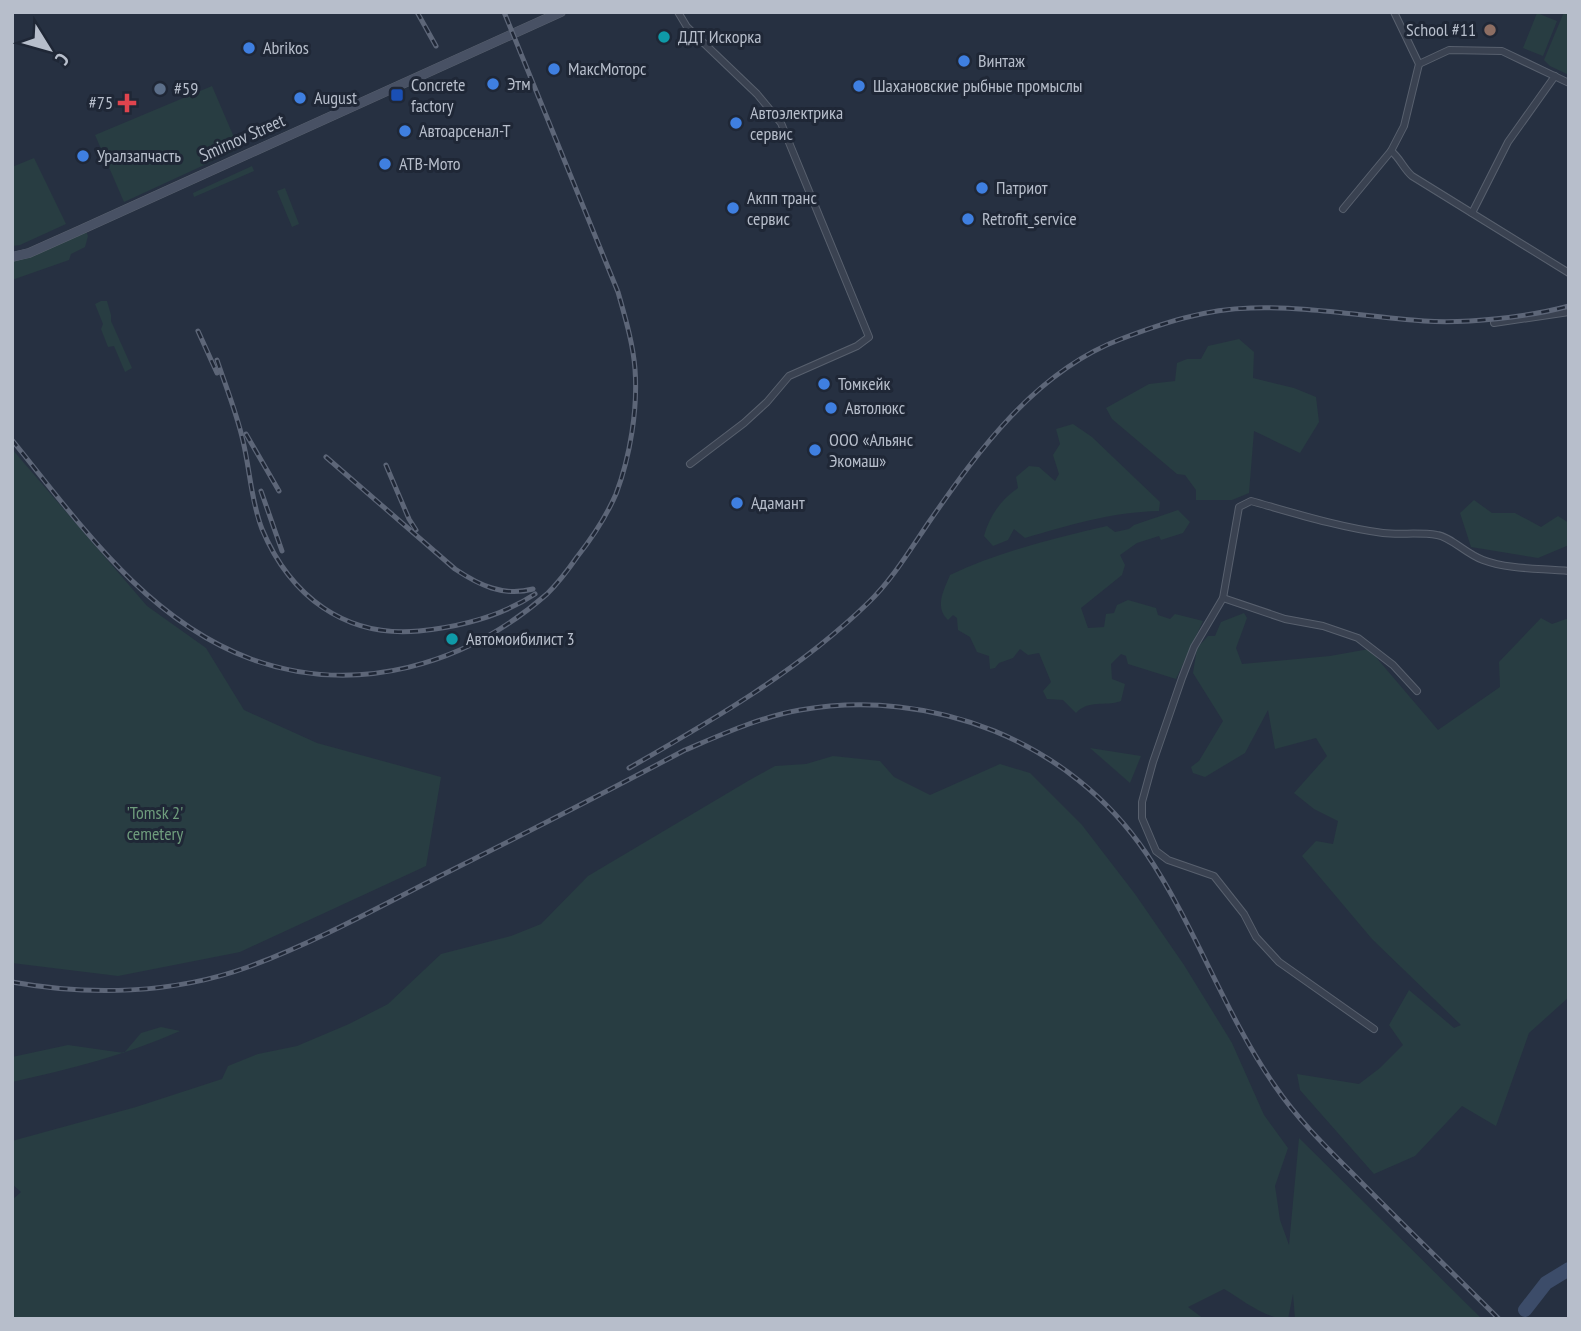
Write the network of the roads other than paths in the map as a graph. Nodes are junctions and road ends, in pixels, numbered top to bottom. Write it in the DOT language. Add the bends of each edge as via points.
graph roads {
  1 [pos="561,12"];
  2 [pos="678,12"];
  3 [pos="1394,12"];
  4 [pos="1419,64"];
  5 [pos="1555,76"];
  6 [pos="1569,83"];
  7 [pos="1391,151"];
  8 [pos="1343,209"];
  9 [pos="1472,213"];
  10 [pos="12,257"];
  11 [pos="1569,274"];
  12 [pos="1569,312"];
  13 [pos="1494,323"];
  14 [pos="690,464"];
  15 [pos="1569,571"];
  16 [pos="1223,598"];
  17 [pos="1417,691"];
  18 [pos="1374,1029"];
  1 -- 10 [label="main road, Smirnov Street"];
  2 -- 14 [label="street" via="687,27 781,123 869,337 789,376 744,423"];
  3 -- 4 [label="street"];
  4 -- 5 [label="street" via="1449,50 1502,51"];
  4 -- 7 [label="street" via="1405,126"];
  5 -- 6 [label="street"];
  5 -- 9 [label="street" via="1508,142"];
  7 -- 8 [label="street"];
  7 -- 9 [label="street" via="1412,176"];
  9 -- 11 [label="street"];
  12 -- 13 [label="street"];
  15 -- 16 [label="street" via="1486,562 1448,538 1382,533 1251,501 1239,507"];
  16 -- 17 [label="street" via="1358,638"];
  16 -- 18 [label="street" via="1194,647 1153,762 1142,802 1147,832 1156,850 1168,860 1214,876 1279,962"];
}
